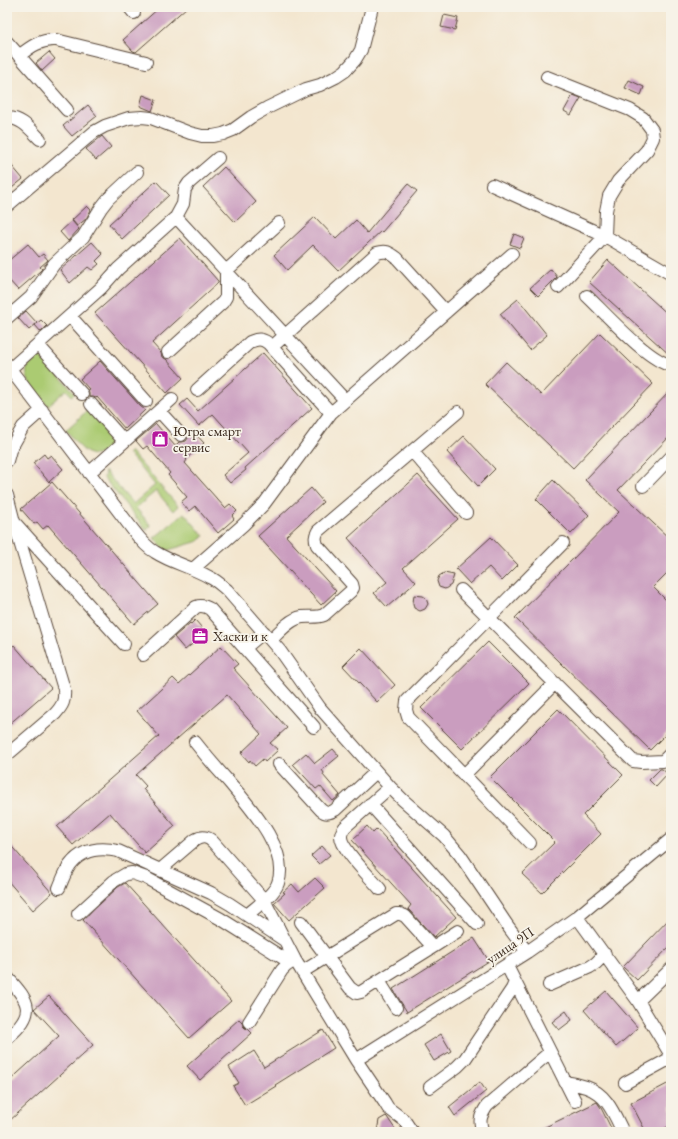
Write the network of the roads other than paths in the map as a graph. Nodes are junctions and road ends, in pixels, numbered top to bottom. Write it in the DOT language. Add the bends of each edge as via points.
graph roads {
  1 [pos="372,7"];
  2 [pos="7,42"];
  3 [pos="19,56"];
  4 [pos="146,62"];
  5 [pos="547,77"];
  6 [pos="67,110"];
  7 [pos="7,118"];
  8 [pos="40,140"];
  9 [pos="218,158"];
  10 [pos="137,172"];
  11 [pos="492,186"];
  12 [pos="7,206"];
  13 [pos="176,217"];
  14 [pos="279,223"];
  15 [pos="605,236"];
  16 [pos="512,254"];
  17 [pos="226,271"];
  18 [pos="671,274"];
  19 [pos="558,288"];
  20 [pos="588,296"];
  21 [pos="446,312"];
  22 [pos="70,316"];
  23 [pos="7,318"];
  24 [pos="285,335"];
  25 [pos="38,345"];
  26 [pos="272,347"];
  27 [pos="168,352"];
  28 [pos="671,365"];
  29 [pos="9,367"];
  30 [pos="197,390"];
  31 [pos="82,394"];
  32 [pos="172,399"];
  33 [pos="146,400"];
  34 [pos="345,400"];
  35 [pos="91,404"];
  36 [pos="42,410"];
  37 [pos="159,410"];
  38 [pos="458,412"];
  39 [pos="331,413"];
  40 [pos="23,427"];
  41 [pos="181,435"];
  42 [pos="7,437"];
  43 [pos="124,441"];
  44 [pos="412,451"];
  45 [pos="671,456"];
  46 [pos="7,461"];
  47 [pos="89,473"];
  48 [pos="643,486"];
  49 [pos="7,495"];
  50 [pos="466,513"];
  51 [pos="14,522"];
  52 [pos="563,543"];
  53 [pos="193,569"];
  54 [pos="462,590"];
  55 [pos="489,618"];
  56 [pos="267,636"];
  57 [pos="124,644"];
  58 [pos="245,648"];
  59 [pos="143,655"];
  60 [pos="555,684"];
  61 [pos="314,727"];
  62 [pos="195,742"];
  63 [pos="7,755"];
  64 [pos="668,761"];
  65 [pos="279,764"];
  66 [pos="376,772"];
  67 [pos="464,775"];
  68 [pos="390,787"];
  69 [pos="370,804"];
  70 [pos="671,839"];
  71 [pos="530,843"];
  72 [pos="160,870"];
  73 [pos="59,888"];
  74 [pos="380,889"];
  75 [pos="264,900"];
  76 [pos="78,914"];
  77 [pos="247,915"];
  78 [pos="577,916"];
  79 [pos="300,922"];
  80 [pos="477,924"];
  81 [pos="458,931"];
  82 [pos="285,941"];
  83 [pos="433,947"];
  84 [pos="527,952"];
  85 [pos="605,954"];
  86 [pos="326,957"];
  87 [pos="293,962"];
  88 [pos="507,966"];
  89 [pos="671,969"];
  90 [pos="302,972"];
  91 [pos="7,977"];
  92 [pos="380,981"];
  93 [pos="515,982"];
  94 [pos="549,985"];
  95 [pos="638,1001"];
  96 [pos="396,1008"];
  97 [pos="249,1022"];
  98 [pos="7,1038"];
  99 [pos="550,1052"];
  100 [pos="671,1057"];
  101 [pos="356,1060"];
  102 [pos="565,1082"];
  103 [pos="625,1084"];
  104 [pos="430,1087"];
  105 [pos="575,1101"];
  106 [pos="412,1132"];
  107 [pos="483,1132"];
  108 [pos="623,1132"];
  1 -- 12 [label="street" via="355,60 336,77 267,108 233,130 213,136 190,133 151,118 129,118 105,126 94,132"];
  2 -- 3 [label="street"];
  3 -- 4 [label="street" via="48,39"];
  3 -- 6 [label="street"];
  5 -- 15 [label="street" via="633,112 643,118 652,130 647,150 618,181 609,196"];
  7 -- 8 [label="street" via="17,119"];
  9 -- 13 [label="street" via="189,183"];
  10 -- 23 [label="street" via="108,199 83,237 54,264 31,297"];
  11 -- 15 [label="street"];
  13 -- 17 [label="street"];
  13 -- 22 [label="street"];
  14 -- 17 [label="street"];
  15 -- 18 [label="street"];
  15 -- 19 [label="street"];
  16 -- 21 [label="street"];
  17 -- 24 [label="street"];
  17 -- 27 [label="street" via="226,297 223,302"];
  20 -- 28 [label="street" via="648,354"];
  21 -- 24 [label="street" via="396,258 383,251 377,253"];
  21 -- 34 [label="street"];
  22 -- 25 [label="street"];
  22 -- 33 [label="street"];
  24 -- 26 [label="street"];
  24 -- 34 [label="street"];
  25 -- 29 [label="street"];
  25 -- 31 [label="street"];
  26 -- 30 [label="street" via="262,339 250,342"];
  26 -- 39 [label="street"];
  29 -- 36 [label="street"];
  32 -- 37 [label="street"];
  34 -- 39 [label="street"];
  35 -- 43 [label="street"];
  36 -- 40 [label="street"];
  36 -- 47 [label="street"];
  37 -- 41 [label="street"];
  37 -- 43 [label="street"];
  38 -- 44 [label="street"];
  39 -- 53 [label="street" via="264,504"];
  40 -- 42 [label="street"];
  40 -- 46 [label="street"];
  43 -- 47 [label="street"];
  44 -- 50 [label="street"];
  44 -- 56 [label="street" via="316,534 316,545 352,584 351,591 324,615 296,619"];
  45 -- 48 [label="street"];
  47 -- 53 [label="street" via="149,548 171,561"];
  49 -- 51 [label="street"];
  51 -- 57 [label="street"];
  51 -- 63 [label="street" via="65,698 55,714"];
  52 -- 55 [label="street"];
  53 -- 56 [label="street" via="210,577 227,590"];
  54 -- 55 [label="street"];
  55 -- 60 [label="street"];
  55 -- 67 [label="street" via="407,701 408,717"];
  56 -- 58 [label="street"];
  56 -- 66 [label="street" via="320,708"];
  58 -- 59 [label="street" via="210,609 200,606"];
  58 -- 61 [label="street"];
  60 -- 64 [label="street" via="633,761"];
  60 -- 67 [label="street"];
  62 -- 75 [label="street" via="254,812 278,855 278,883"];
  65 -- 66 [label="street" via="325,813 335,810"];
  66 -- 68 [label="street"];
  67 -- 71 [label="street"];
  68 -- 69 [label="street"];
  68 -- 84 [label="street" via="444,836 460,855"];
  69 -- 74 [label="street" via="345,828 340,837 345,849"];
  69 -- 80 [label="street"];
  70 -- 78 [label="street, улица 9П"];
  72 -- 73 [label="street" via="118,851 101,848 82,854 76,859 69,866"];
  72 -- 75 [label="street" via="194,840 204,836 213,842"];
  72 -- 77 [label="street" via="211,893"];
  75 -- 77 [label="street"];
  75 -- 82 [label="street"];
  76 -- 87 [label="street" via="119,877 138,874"];
  77 -- 82 [label="street"];
  78 -- 84 [label="street, улица 9П"];
  78 -- 85 [label="street"];
  79 -- 86 [label="street"];
  81 -- 83 [label="street"];
  82 -- 87 [label="street"];
  83 -- 86 [label="street" via="405,916 396,914"];
  83 -- 92 [label="street"];
  84 -- 88 [label="street, улица 9П"];
  85 -- 94 [label="street" via="596,963"];
  85 -- 95 [label="street"];
  86 -- 90 [label="street"];
  86 -- 92 [label="street" via="354,992 361,992"];
  87 -- 90 [label="street"];
  87 -- 97 [label="street" via="282,970"];
  88 -- 93 [label="street"];
  88 -- 101 [label="street, улица 9П"];
  89 -- 95 [label="street"];
  90 -- 101 [label="street"];
  91 -- 98 [label="street" via="26,1001 27,1011 24,1021"];
  92 -- 96 [label="street"];
  93 -- 99 [label="street"];
  93 -- 104 [label="street" via="465,1059"];
  95 -- 100 [label="street"];
  99 -- 102 [label="street"];
  99 -- 107 [label="street" via="487,1106 481,1114"];
  100 -- 103 [label="street"];
  101 -- 106 [label="street" via="388,1108 404,1120"];
  102 -- 105 [label="street"];
  102 -- 108 [label="street" via="587,1087 603,1097"];
}
